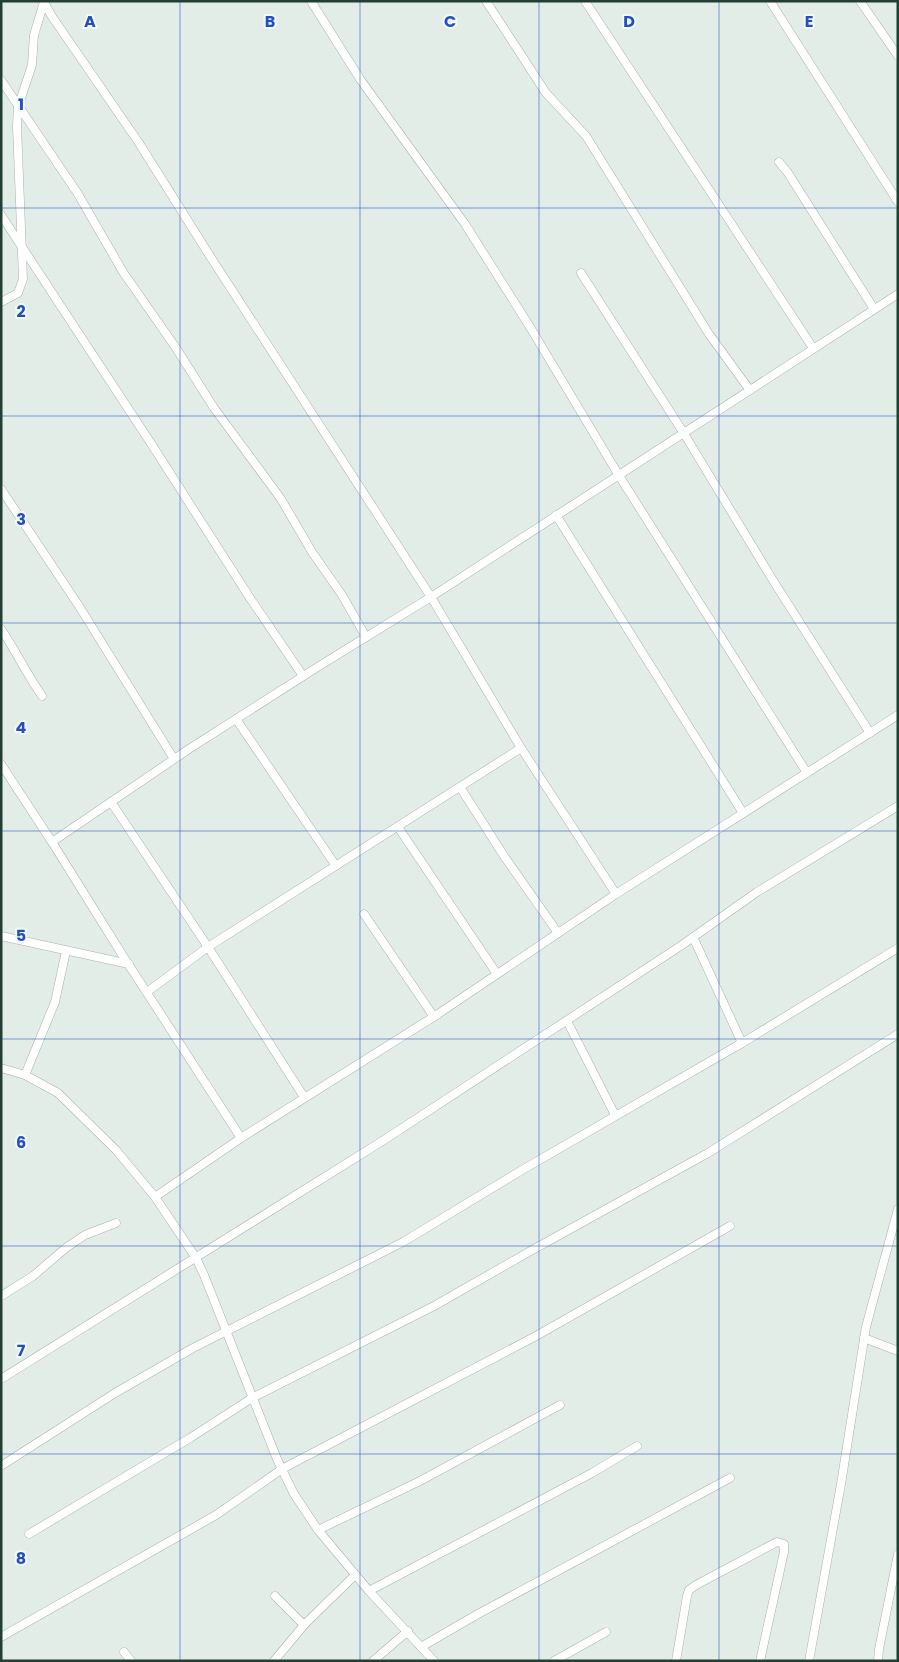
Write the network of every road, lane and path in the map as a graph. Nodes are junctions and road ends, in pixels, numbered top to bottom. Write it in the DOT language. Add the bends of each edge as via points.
graph roads {
  1 [pos="311,1"];
  2 [pos="486,1"];
  3 [pos="585,1"];
  4 [pos="770,1"];
  5 [pos="860,1"];
  6 [pos="44,2"];
  7 [pos="898,56"];
  8 [pos="1,80"];
  9 [pos="18,107"];
  10 [pos="779,162"];
  11 [pos="898,202"];
  12 [pos="1,215"];
  13 [pos="23,248"];
  14 [pos="581,273"];
  15 [pos="898,294"];
  16 [pos="1,302"];
  17 [pos="874,309"];
  18 [pos="813,348"];
  19 [pos="749,389"];
  20 [pos="683,432"];
  21 [pos="618,474"];
  22 [pos="1,490"];
  23 [pos="556,515"];
  24 [pos="431,596"];
  25 [pos="1,629"];
  26 [pos="366,637"];
  27 [pos="303,676"];
  28 [pos="42,696"];
  29 [pos="898,716"];
  30 [pos="236,719"];
  31 [pos="870,733"];
  32 [pos="521,748"];
  33 [pos="174,759"];
  34 [pos="1,764"];
  35 [pos="807,773"];
  36 [pos="460,787"];
  37 [pos="111,802"];
  38 [pos="898,806"];
  39 [pos="743,814"];
  40 [pos="398,827"];
  41 [pos="52,842"];
  42 [pos="336,866"];
  43 [pos="616,894"];
  44 [pos="364,914"];
  45 [pos="558,933"];
  46 [pos="1,936"];
  47 [pos="693,937"];
  48 [pos="208,947"];
  49 [pos="898,948"];
  50 [pos="66,950"];
  51 [pos="129,964"];
  52 [pos="497,974"];
  53 [pos="147,992"];
  54 [pos="434,1017"];
  55 [pos="568,1021"];
  56 [pos="898,1034"];
  57 [pos="742,1043"];
  58 [pos="1,1068"];
  59 [pos="25,1074"];
  60 [pos="304,1097"];
  61 [pos="615,1115"];
  62 [pos="241,1138"];
  63 [pos="496,1186"];
  64 [pos="154,1197"];
  65 [pos="898,1209"];
  66 [pos="116,1222"];
  67 [pos="730,1226"];
  68 [pos="196,1258"];
  69 [pos="1,1296"];
  70 [pos="227,1330"];
  71 [pos="864,1338"];
  72 [pos="898,1351"];
  73 [pos="1,1379"];
  74 [pos="252,1398"];
  75 [pos="560,1406"];
  76 [pos="637,1446"];
  77 [pos="1,1466"];
  78 [pos="282,1470"];
  79 [pos="730,1478"];
  80 [pos="318,1530"];
  81 [pos="29,1534"];
  82 [pos="898,1554"];
  83 [pos="355,1574"];
  84 [pos="368,1591"];
  85 [pos="275,1596"];
  86 [pos="304,1625"];
  87 [pos="408,1631"];
  88 [pos="606,1632"];
  89 [pos="1,1637"];
  90 [pos="420,1647"];
  91 [pos="124,1652"];
  92 [pos="131,1661"];
  93 [pos="274,1661"];
  94 [pos="373,1661"];
  95 [pos="434,1661"];
  96 [pos="554,1661"];
  97 [pos="676,1661"];
  98 [pos="760,1661"];
  99 [pos="809,1661"];
  100 [pos="878,1661"];
  1 -- 21 [label="street" via="360,79 465,224"];
  2 -- 19 [label="street" via="546,93 586,136 709,334"];
  3 -- 18 [label="street"];
  4 -- 11 [label="street"];
  5 -- 7 [label="street"];
  6 -- 9 [label="street" via="34,35 32,65"];
  6 -- 24 [label="street"];
  8 -- 9 [label="street"];
  9 -- 13 [label="street"];
  9 -- 26 [label="street" via="78,194 124,272 214,408 281,499"];
  10 -- 17 [label="street"];
  12 -- 13 [label="street"];
  13 -- 16 [label="street" via="21,288 13,297"];
  13 -- 27 [label="street"];
  14 -- 20 [label="street"];
  15 -- 17 [label="street"];
  17 -- 18 [label="street"];
  18 -- 19 [label="street"];
  19 -- 20 [label="street"];
  20 -- 21 [label="street"];
  20 -- 31 [label="street"];
  21 -- 23 [label="street"];
  21 -- 35 [label="street"];
  22 -- 33 [label="street" via="79,606"];
  23 -- 24 [label="street"];
  23 -- 39 [label="street"];
  24 -- 26 [label="street"];
  24 -- 32 [label="street"];
  25 -- 28 [label="street"];
  26 -- 27 [label="street"];
  27 -- 30 [label="street"];
  29 -- 31 [label="street"];
  30 -- 33 [label="street"];
  30 -- 42 [label="street"];
  31 -- 35 [label="street"];
  32 -- 36 [label="street"];
  32 -- 43 [label="street"];
  33 -- 37 [label="street"];
  34 -- 41 [label="street"];
  35 -- 39 [label="street"];
  36 -- 40 [label="street"];
  36 -- 45 [label="street"];
  37 -- 41 [label="street"];
  37 -- 48 [label="street"];
  38 -- 47 [label="street" via="757,892"];
  39 -- 43 [label="street"];
  40 -- 42 [label="street"];
  40 -- 52 [label="street"];
  41 -- 51 [label="street"];
  42 -- 48 [label="street"];
  43 -- 45 [label="street"];
  44 -- 54 [label="street"];
  45 -- 52 [label="street"];
  46 -- 50 [label="street"];
  47 -- 55 [label="street"];
  47 -- 57 [label="street"];
  48 -- 53 [label="street"];
  48 -- 60 [label="street"];
  49 -- 57 [label="street"];
  50 -- 51 [label="street"];
  50 -- 59 [label="street" via="54,1002"];
  51 -- 53 [label="street"];
  52 -- 54 [label="street"];
  53 -- 62 [label="street"];
  54 -- 60 [label="street"];
  55 -- 61 [label="street"];
  55 -- 68 [label="street"];
  56 -- 74 [label="street" via="708,1153 434,1306"];
  57 -- 61 [label="street"];
  57 -- 70 [label="street" via="403,1242"];
  58 -- 59 [label="street"];
  59 -- 64 [label="street" via="58,1093 116,1150"];
  60 -- 62 [label="street"];
  61 -- 63 [label="street"];
  62 -- 64 [label="street"];
  64 -- 68 [label="street"];
  65 -- 71 [label="street"];
  66 -- 69 [label="street" via="85,1235 33,1276"];
  67 -- 78 [label="street" via="536,1336"];
  68 -- 70 [label="street"];
  68 -- 73 [label="street"];
  70 -- 74 [label="street"];
  70 -- 77 [label="street" via="115,1393"];
  71 -- 72 [label="street"];
  71 -- 99 [label="street"];
  74 -- 78 [label="street"];
  74 -- 81 [label="street"];
  75 -- 80 [label="street" via="420,1481"];
  76 -- 84 [label="street"];
  78 -- 80 [label="street"];
  78 -- 89 [label="street" via="216,1515"];
  79 -- 90 [label="street"];
  80 -- 83 [label="street"];
  82 -- 100 [label="street"];
  83 -- 84 [label="street"];
  83 -- 86 [label="street"];
  84 -- 87 [label="street"];
  85 -- 86 [label="street"];
  86 -- 93 [label="street"];
  87 -- 90 [label="street"];
  87 -- 94 [label="street"];
  88 -- 96 [label="street"];
  90 -- 95 [label="street"];
  91 -- 92 [label="street"];
  97 -- 98 [label="street" via="690,1590 696,1584 781,1542 784,1552"];
}
